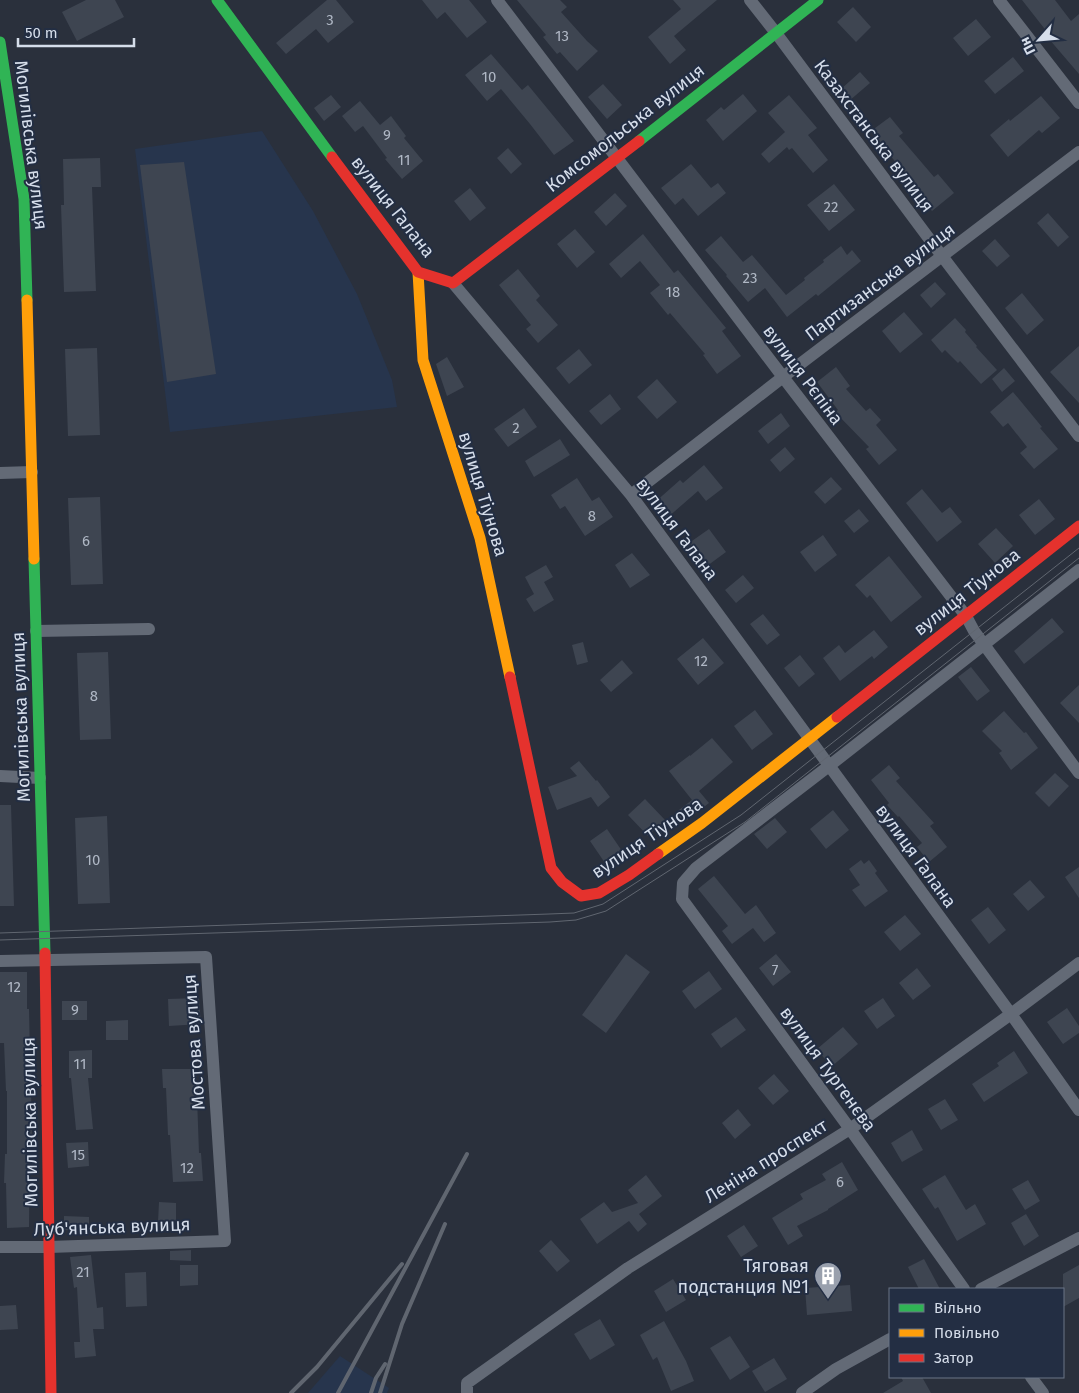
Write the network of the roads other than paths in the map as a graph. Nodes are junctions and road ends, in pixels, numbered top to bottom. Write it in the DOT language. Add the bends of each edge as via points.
graph roads {
  1 [pos="217,0"];
  2 [pos="497,0"];
  3 [pos="750,0"];
  4 [pos="818,0"];
  5 [pos="999,0"];
  6 [pos="776,33"];
  7 [pos="0,42"];
  8 [pos="1079,103"];
  9 [pos="1079,152"];
  10 [pos="617,158"];
  11 [pos="942,256"];
  12 [pos="418,272"];
  13 [pos="453,283"];
  14 [pos="783,377"];
  15 [pos="1079,436"];
  16 [pos="32,472"];
  17 [pos="0,473"];
  18 [pos="631,495"];
  19 [pos="1079,526"];
  20 [pos="1079,570"];
  21 [pos="966,616"];
  22 [pos="148,629"];
  23 [pos="36,631"];
  24 [pos="984,644"];
  25 [pos="810,738"];
  26 [pos="829,766"];
  27 [pos="1079,772"];
  28 [pos="0,776"];
  29 [pos="40,778"];
  30 [pos="45,959"];
  31 [pos="0,961"];
  32 [pos="1079,963"];
  33 [pos="1011,1014"];
  34 [pos="1079,1110"];
  35 [pos="850,1129"];
  36 [pos="1079,1238"];
  37 [pos="225,1242"];
  38 [pos="0,1247"];
  39 [pos="49,1247"];
  40 [pos="963,1288"];
  41 [pos="983,1288"];
  42 [pos="889,1340"];
  43 [pos="1032,1378"];
  44 [pos="467,1388"];
  45 [pos="51,1393"];
  46 [pos="802,1393"];
  47 [pos="1044,1393"];
  1 -- 12 [label="street, вулиця Галана"];
  2 -- 10 [label="street, вулиця Рєпіна"];
  3 -- 6 [label="street, Казахстанська вулиця"];
  4 -- 6 [label="street, Комсомольська вулиця"];
  5 -- 8 [label="street"];
  6 -- 10 [label="street, Комсомольська вулиця"];
  6 -- 11 [label="street, Казахстанська вулиця"];
  7 -- 16 [label="street, Могилівська вулиця" via="24,199"];
  9 -- 11 [label="street, Партизанська вулиця"];
  10 -- 13 [label="street, Комсомольська вулиця"];
  10 -- 14 [label="street, вулиця Рєпіна"];
  11 -- 14 [label="street, Партизанська вулиця"];
  11 -- 15 [label="street, Казахстанська вулиця"];
  12 -- 13 [label="street, вулиця Галана"];
  12 -- 25 [label="street, вулиця Тіунова" via="423,360 480,538 551,868 562,882 582,896 599,893 702,823"];
  13 -- 18 [label="street, вулиця Галана"];
  14 -- 18 [label="street, Партизанська вулиця"];
  14 -- 21 [label="street, вулиця Рєпіна"];
  16 -- 17 [label="street"];
  16 -- 23 [label="street, Могилівська вулиця"];
  18 -- 25 [label="street, вулиця Галана"];
  19 -- 21 [label="street, вулиця Тіунова"];
  20 -- 24 [label="street"];
  21 -- 24 [label="street, вулиця Рєпіна"];
  21 -- 25 [label="street, вулиця Тіунова"];
  22 -- 23 [label="street"];
  23 -- 29 [label="street, Могилівська вулиця"];
  24 -- 26 [label="street"];
  24 -- 27 [label="street, вулиця Рєпіна"];
  25 -- 26 [label="street, вулиця Галана"];
  26 -- 33 [label="street, вулиця Галана"];
  26 -- 35 [label="street, вулиця Тургенєва" via="696,868 683,883 682,899"];
  28 -- 29 [label="street"];
  29 -- 30 [label="street, Могилівська вулиця"];
  30 -- 31 [label="street, Мостова вулиця"];
  30 -- 37 [label="street, Мостова вулиця" via="206,957"];
  30 -- 39 [label="street, Могилівська вулиця"];
  32 -- 33 [label="street, Леніна проспект"];
  33 -- 34 [label="street, вулиця Галана"];
  33 -- 35 [label="street, Леніна проспект"];
  35 -- 40 [label="street, вулиця Тургенєва"];
  35 -- 44 [label="street, Леніна проспект" via="628,1268"];
  36 -- 41 [label="street"];
  37 -- 39 [label="street, Луб'янська вулиця"];
  38 -- 39 [label="street, Луб'янська вулиця"];
  39 -- 45 [label="street, Могилівська вулиця"];
  42 -- 46 [label="street" via="836,1369"];
  43 -- 47 [label="street"];
}
